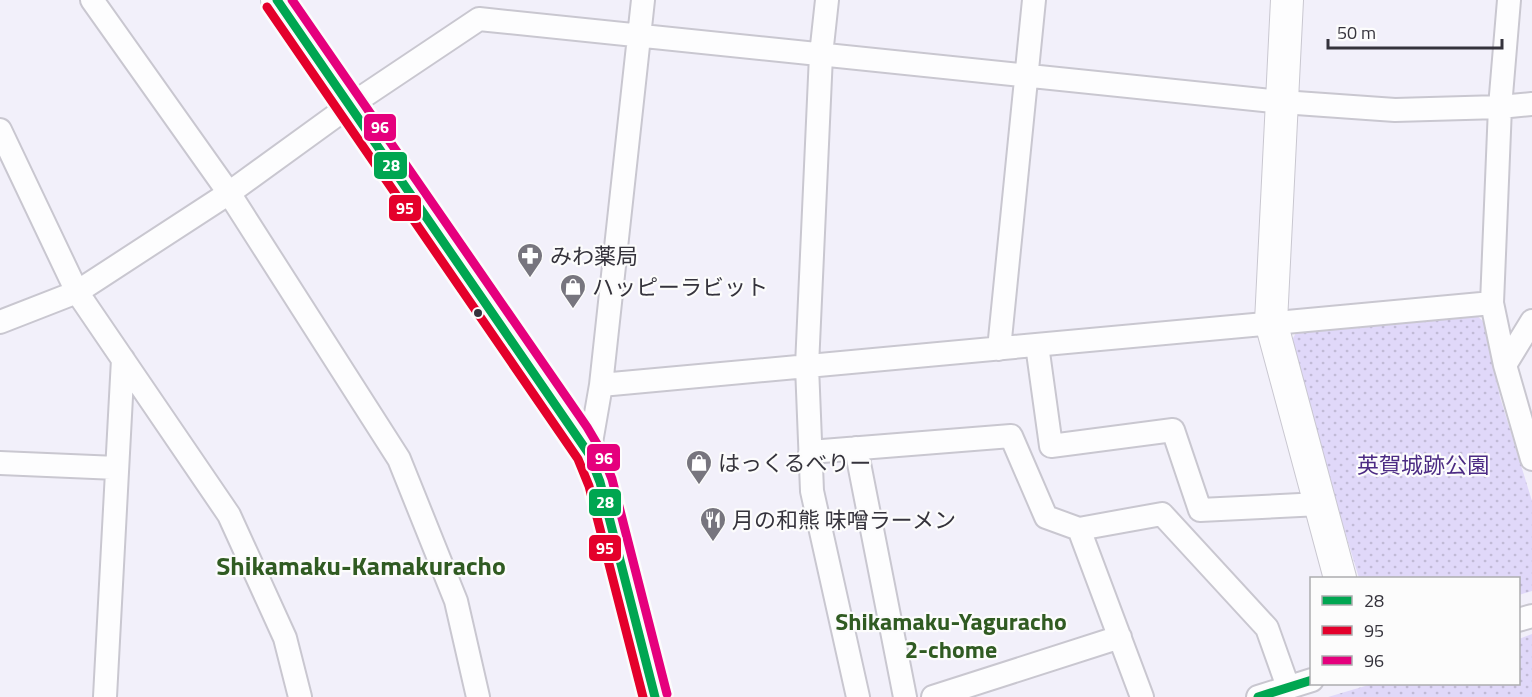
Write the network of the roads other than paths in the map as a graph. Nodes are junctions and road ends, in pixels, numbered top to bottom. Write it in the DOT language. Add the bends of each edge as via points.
graph roads {
  1 [pos="92,0"];
  2 [pos="277,0"];
  3 [pos="642,0"];
  4 [pos="827,0"];
  5 [pos="1034,0"];
  6 [pos="1287,0"];
  7 [pos="1509,0"];
  8 [pos="477,10"];
  9 [pos="639,35"];
  10 [pos="821,55"];
  11 [pos="1026,77"];
  12 [pos="1282,102"];
  13 [pos="1532,104"];
  14 [pos="349,106"];
  15 [pos="1500,107"];
  16 [pos="0,130"];
  17 [pos="229,193"];
  18 [pos="77,292"];
  19 [pos="1492,303"];
  20 [pos="1532,321"];
  21 [pos="0,322"];
  22 [pos="1271,322"];
  23 [pos="1037,345"];
  24 [pos="999,349"];
  25 [pos="123,359"];
  26 [pos="1506,365"];
  27 [pos="807,366"];
  28 [pos="601,385"];
  29 [pos="856,448"];
  30 [pos="810,452"];
  31 [pos="589,454"];
  32 [pos="1532,459"];
  33 [pos="0,463"];
  34 [pos="117,468"];
  35 [pos="1320,504"];
  36 [pos="1079,529"];
  37 [pos="1340,577"];
  38 [pos="1120,637"];
  39 [pos="1310,680"];
  40 [pos="1288,687"];
  41 [pos="105,697"];
  42 [pos="300,697"];
  43 [pos="478,697"];
  44 [pos="655,697"];
  45 [pos="858,697"];
  46 [pos="905,697"];
  47 [pos="933,697"];
  48 [pos="1142,697"];
  49 [pos="1258,697"];
  1 -- 17 [label="street"];
  2 -- 14 [label="main road"];
  3 -- 9 [label="street"];
  4 -- 10 [label="street"];
  5 -- 11 [label="street"];
  6 -- 12 [label="main road"];
  7 -- 15 [label="street"];
  8 -- 9 [label="street"];
  8 -- 14 [label="street"];
  9 -- 10 [label="street"];
  9 -- 28 [label="street"];
  10 -- 11 [label="street"];
  10 -- 27 [label="street"];
  11 -- 12 [label="street"];
  11 -- 24 [label="street"];
  12 -- 15 [label="street" via="1395,110"];
  12 -- 22 [label="main road"];
  13 -- 15 [label="street"];
  14 -- 17 [label="street"];
  14 -- 31 [label="main road"];
  15 -- 19 [label="street"];
  16 -- 18 [label="street"];
  17 -- 18 [label="street"];
  17 -- 43 [label="street" via="399,459 456,602"];
  18 -- 21 [label="street"];
  18 -- 25 [label="street"];
  19 -- 22 [label="street"];
  19 -- 26 [label="street"];
  20 -- 26 [label="street"];
  22 -- 23 [label="street"];
  22 -- 35 [label="main road"];
  23 -- 24 [label="street"];
  23 -- 35 [label="street" via="1051,446 1173,430 1200,510"];
  24 -- 27 [label="street"];
  25 -- 34 [label="street"];
  25 -- 42 [label="street" via="229,515 285,638"];
  26 -- 32 [label="street"];
  27 -- 28 [label="street"];
  27 -- 30 [label="street"];
  28 -- 31 [label="street"];
  29 -- 30 [label="street"];
  29 -- 36 [label="street" via="1011,436 1046,517"];
  29 -- 46 [label="street"];
  30 -- 45 [label="street" via="812,491"];
  31 -- 44 [label="main road" via="600,482"];
  33 -- 34 [label="street"];
  34 -- 41 [label="street"];
  35 -- 37 [label="main road"];
  36 -- 38 [label="street"];
  36 -- 40 [label="street" via="1162,514 1267,628"];
  38 -- 47 [label="street"];
  38 -- 48 [label="street"];
  39 -- 40 [label="street"];
  40 -- 49 [label="street"];
}
